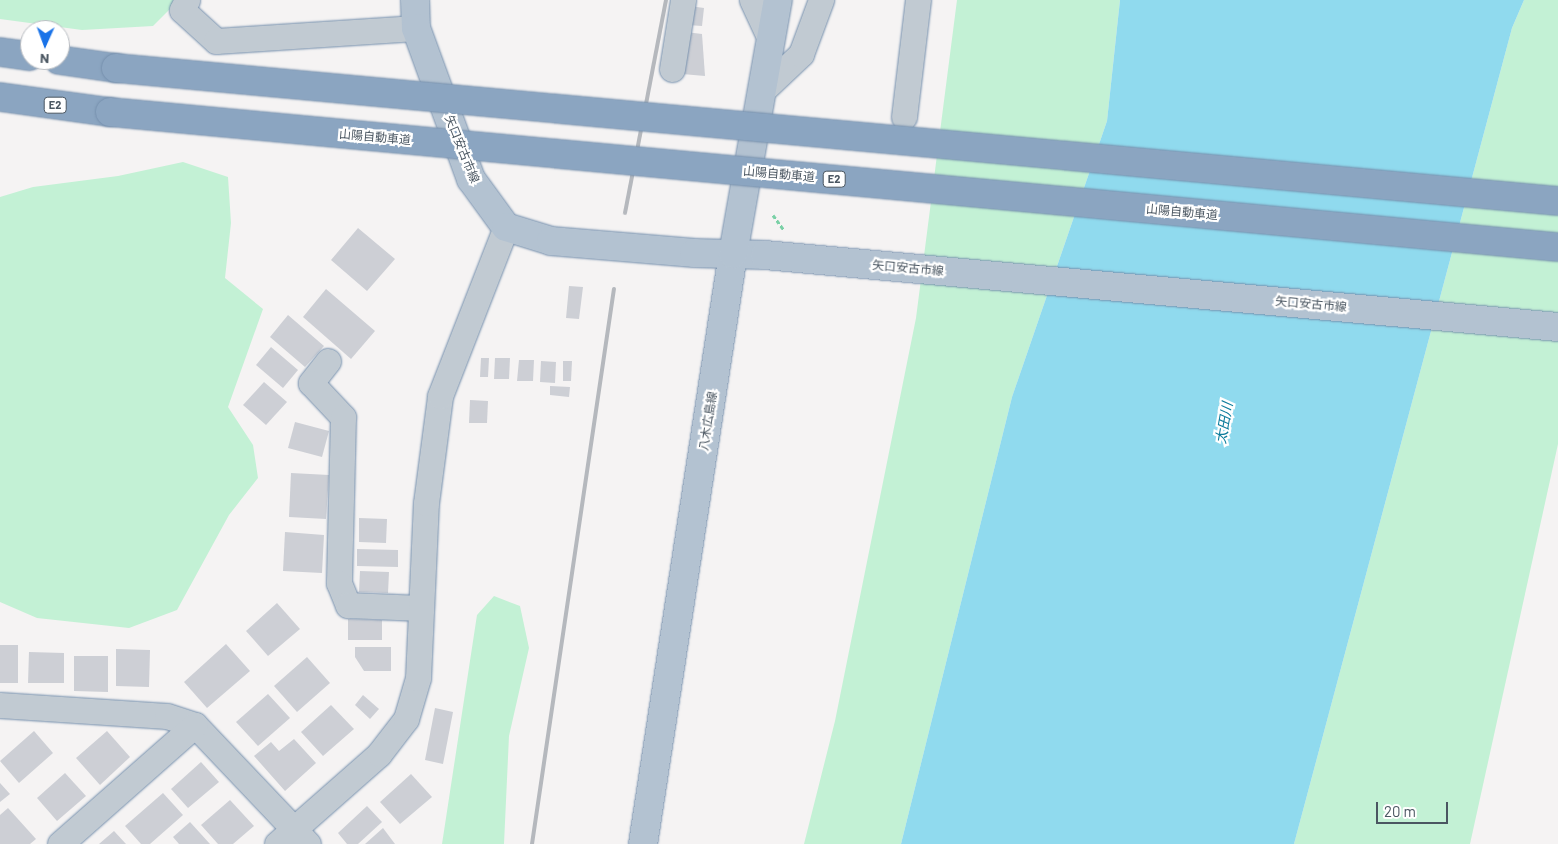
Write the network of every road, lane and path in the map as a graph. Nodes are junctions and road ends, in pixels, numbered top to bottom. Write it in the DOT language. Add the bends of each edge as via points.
graph roads {
  1 [pos="187,0"];
  2 [pos="415,0"];
  3 [pos="683,0"];
  4 [pos="752,0"];
  5 [pos="778,0"];
  6 [pos="821,0"];
  7 [pos="918,0"];
  8 [pos="416,28"];
  9 [pos="771,40"];
  10 [pos="0,52"];
  11 [pos="20,55"];
  12 [pos="70,61"];
  13 [pos="672,69"];
  14 [pos="762,91"];
  15 [pos="0,97"];
  16 [pos="904,117"];
  17 [pos="1558,201"];
  18 [pos="506,227"];
  19 [pos="1558,247"];
  20 [pos="733,254"];
  21 [pos="1558,327"];
  22 [pos="328,361"];
  23 [pos="422,608"];
  24 [pos="0,705"];
  25 [pos="195,725"];
  26 [pos="293,839"];
  27 [pos="60,844"];
  28 [pos="643,844"];
  1 -- 8 [label="street" via="182,10 216,41"];
  2 -- 8 [label="main road, 矢口安古市線"];
  3 -- 13 [label="street"];
  4 -- 9 [label="street"];
  5 -- 9 [label="main road, 八木広島線"];
  6 -- 14 [label="street" via="801,54"];
  7 -- 16 [label="street"];
  8 -- 18 [label="main road, 矢口安古市線" via="471,179"];
  9 -- 14 [label="main road, 八木広島線"];
  10 -- 11 [label="highway"];
  12 -- 17 [label="highway, bridge"];
  14 -- 20 [label="main road, 八木広島線"];
  15 -- 19 [label="highway, 山陽自動車道 / E2, bridge" via="110,112"];
  18 -- 20 [label="main road, 矢口安古市線" via="551,241"];
  18 -- 23 [label="street" via="440,396 426,504"];
  20 -- 21 [label="main road, 矢口安古市線"];
  20 -- 28 [label="main road, 八木広島線"];
  22 -- 23 [label="street" via="311,383 343,417 339,583 348,605"];
  23 -- 26 [label="street" via="418,678 406,719 379,754"];
  24 -- 25 [label="street" via="168,716"];
  25 -- 26 [label="street"];
  25 -- 27 [label="street"];
}
